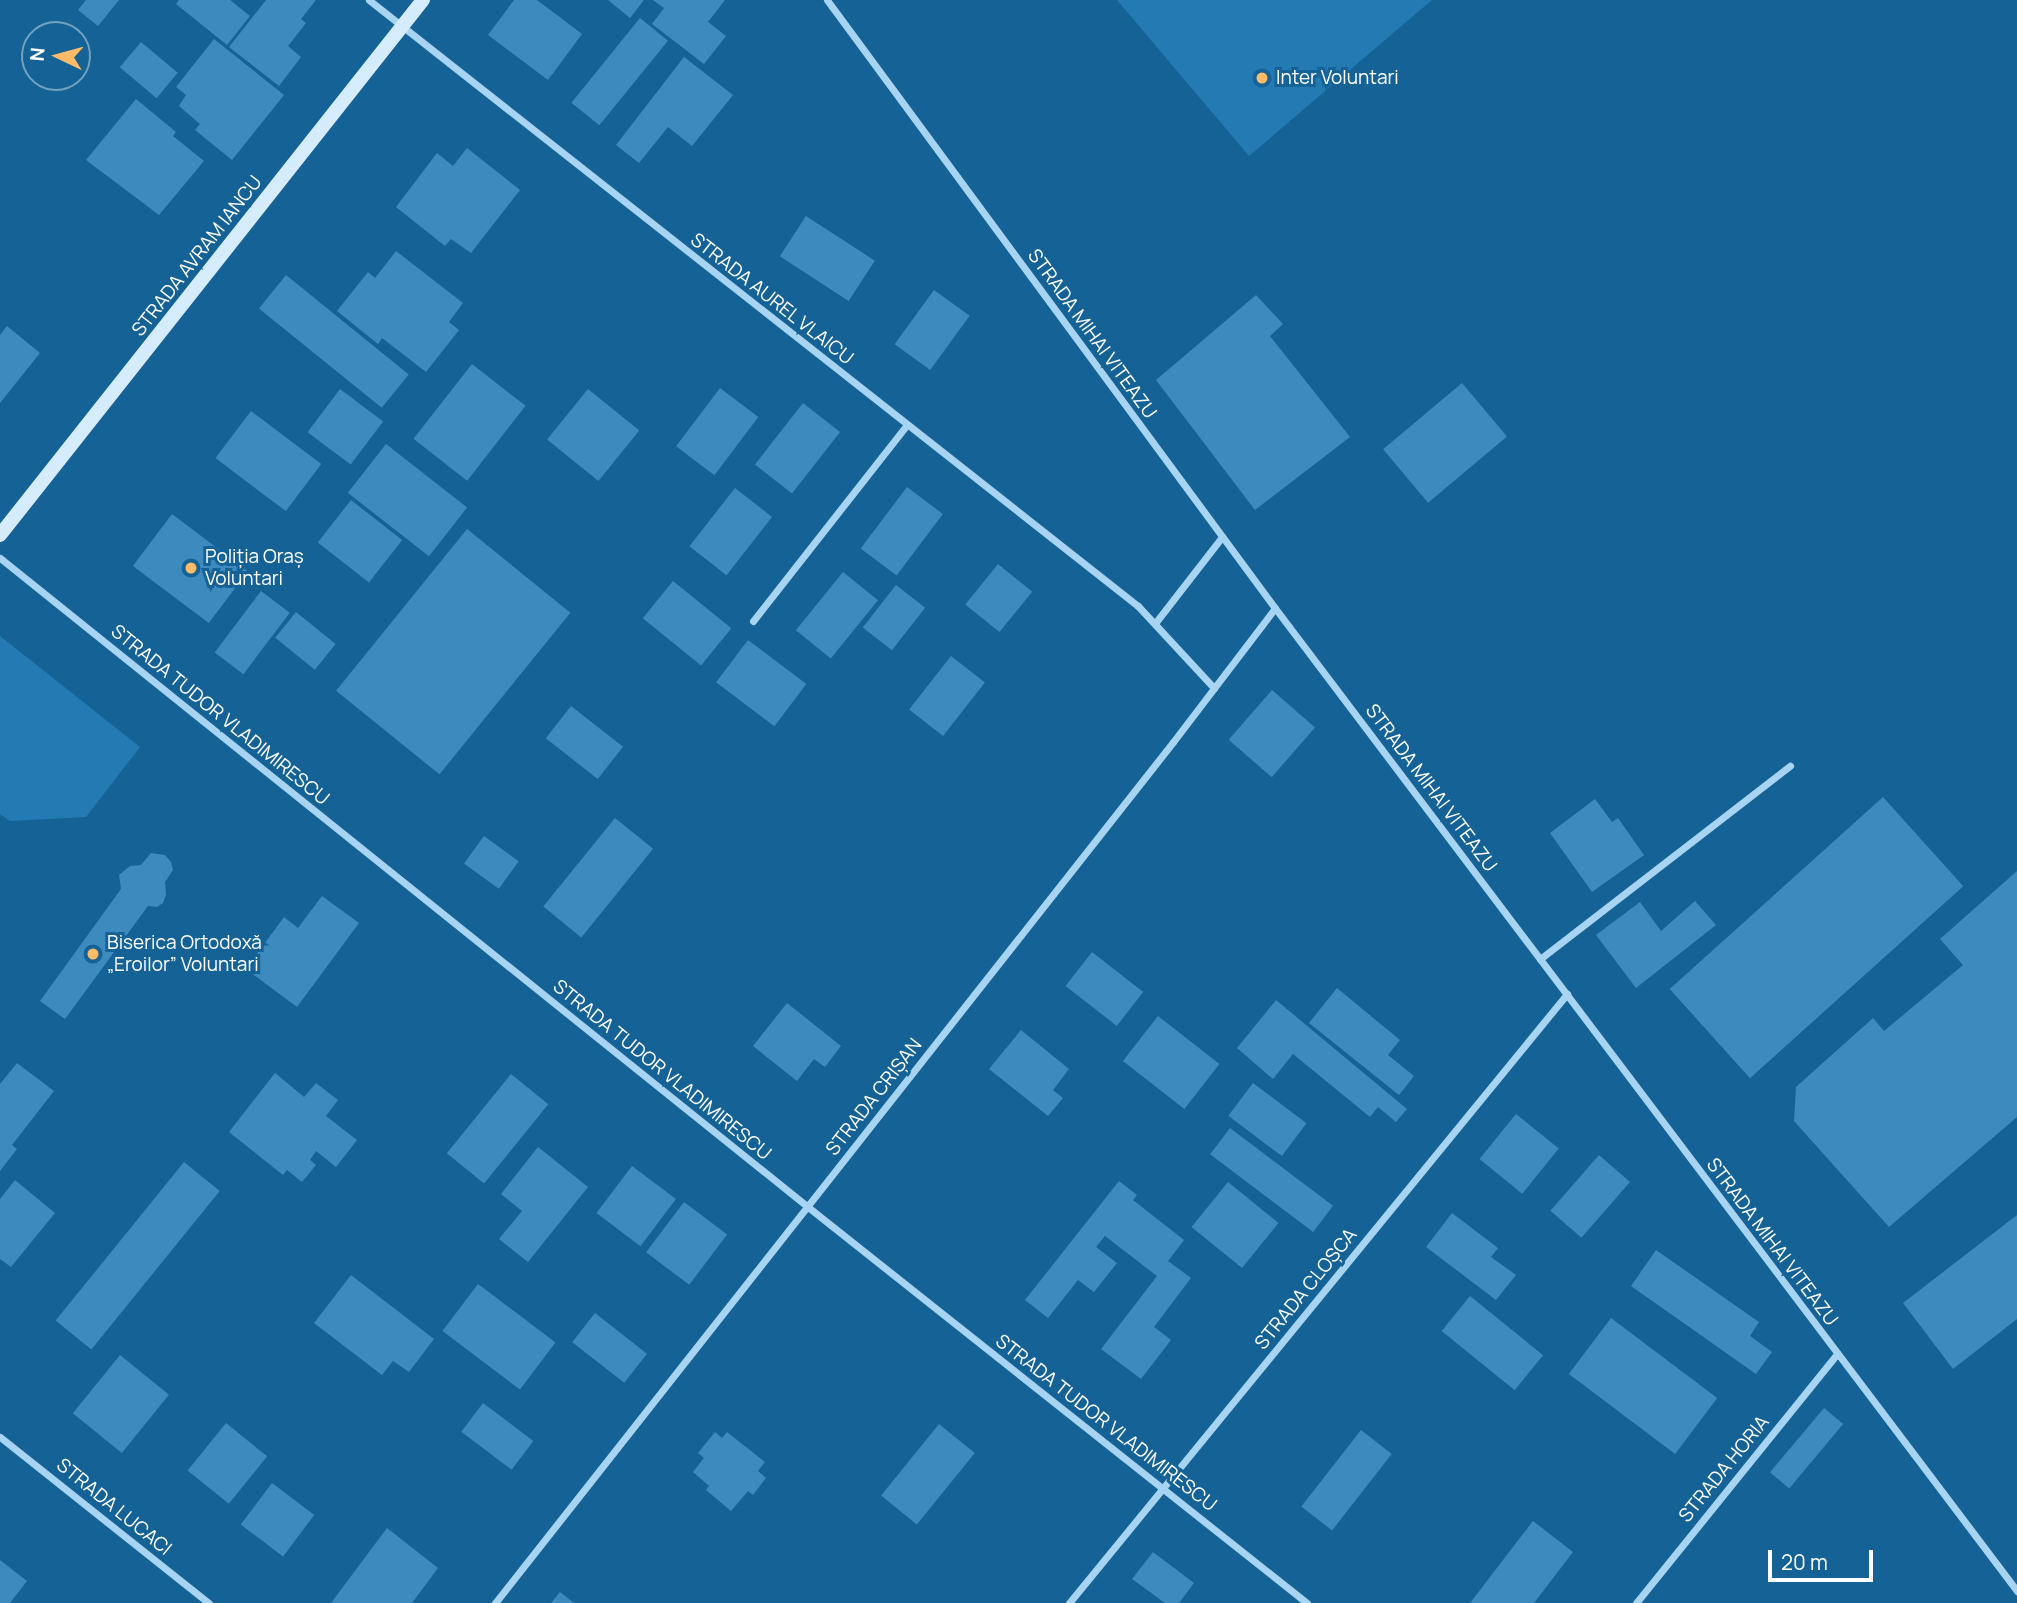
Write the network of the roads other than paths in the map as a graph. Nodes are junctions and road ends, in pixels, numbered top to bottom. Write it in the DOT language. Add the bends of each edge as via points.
graph roads {
  1 [pos="369,0"];
  2 [pos="423,0"];
  3 [pos="827,0"];
  4 [pos="402,27"];
  5 [pos="906,426"];
  6 [pos="0,535"];
  7 [pos="1222,537"];
  8 [pos="0,558"];
  9 [pos="1275,608"];
  10 [pos="753,621"];
  11 [pos="1156,622"];
  12 [pos="1214,688"];
  13 [pos="1790,766"];
  14 [pos="1540,959"];
  15 [pos="1567,994"];
  16 [pos="808,1207"];
  17 [pos="1836,1355"];
  18 [pos="0,1437"];
  19 [pos="1163,1488"];
  20 [pos="2017,1591"];
  21 [pos="209,1603"];
  22 [pos="495,1603"];
  23 [pos="1069,1603"];
  24 [pos="1307,1603"];
  25 [pos="1636,1603"];
  1 -- 4 [label="street, STRADA AUREL VLAICU"];
  2 -- 4 [label="street, STRADA AVRAM IANCU"];
  3 -- 7 [label="street, STRADA MIHAI VITEAZU"];
  4 -- 5 [label="street, STRADA AUREL VLAICU"];
  4 -- 6 [label="street, STRADA AVRAM IANCU"];
  5 -- 10 [label="street"];
  5 -- 11 [label="street, STRADA AUREL VLAICU"];
  7 -- 9 [label="street, STRADA MIHAI VITEAZU"];
  7 -- 11 [label="street"];
  8 -- 16 [label="street, STRADA TUDOR VLADIMIRESCU"];
  9 -- 12 [label="street, STRADA CRIȘAN"];
  9 -- 14 [label="street, STRADA MIHAI VITEAZU"];
  11 -- 12 [label="street, STRADA AUREL VLAICU"];
  12 -- 16 [label="street, STRADA CRIȘAN"];
  13 -- 14 [label="street"];
  14 -- 15 [label="street, STRADA MIHAI VITEAZU"];
  15 -- 17 [label="street, STRADA MIHAI VITEAZU"];
  15 -- 19 [label="street, STRADA CLOȘCA"];
  16 -- 19 [label="street, STRADA TUDOR VLADIMIRESCU"];
  16 -- 22 [label="street, STRADA CRIȘAN"];
  17 -- 20 [label="street, STRADA MIHAI VITEAZU"];
  17 -- 25 [label="street, STRADA HORIA"];
  18 -- 21 [label="street, STRADA LUCACI"];
  19 -- 23 [label="street, STRADA CLOȘCA"];
  19 -- 24 [label="street, STRADA TUDOR VLADIMIRESCU"];
}
